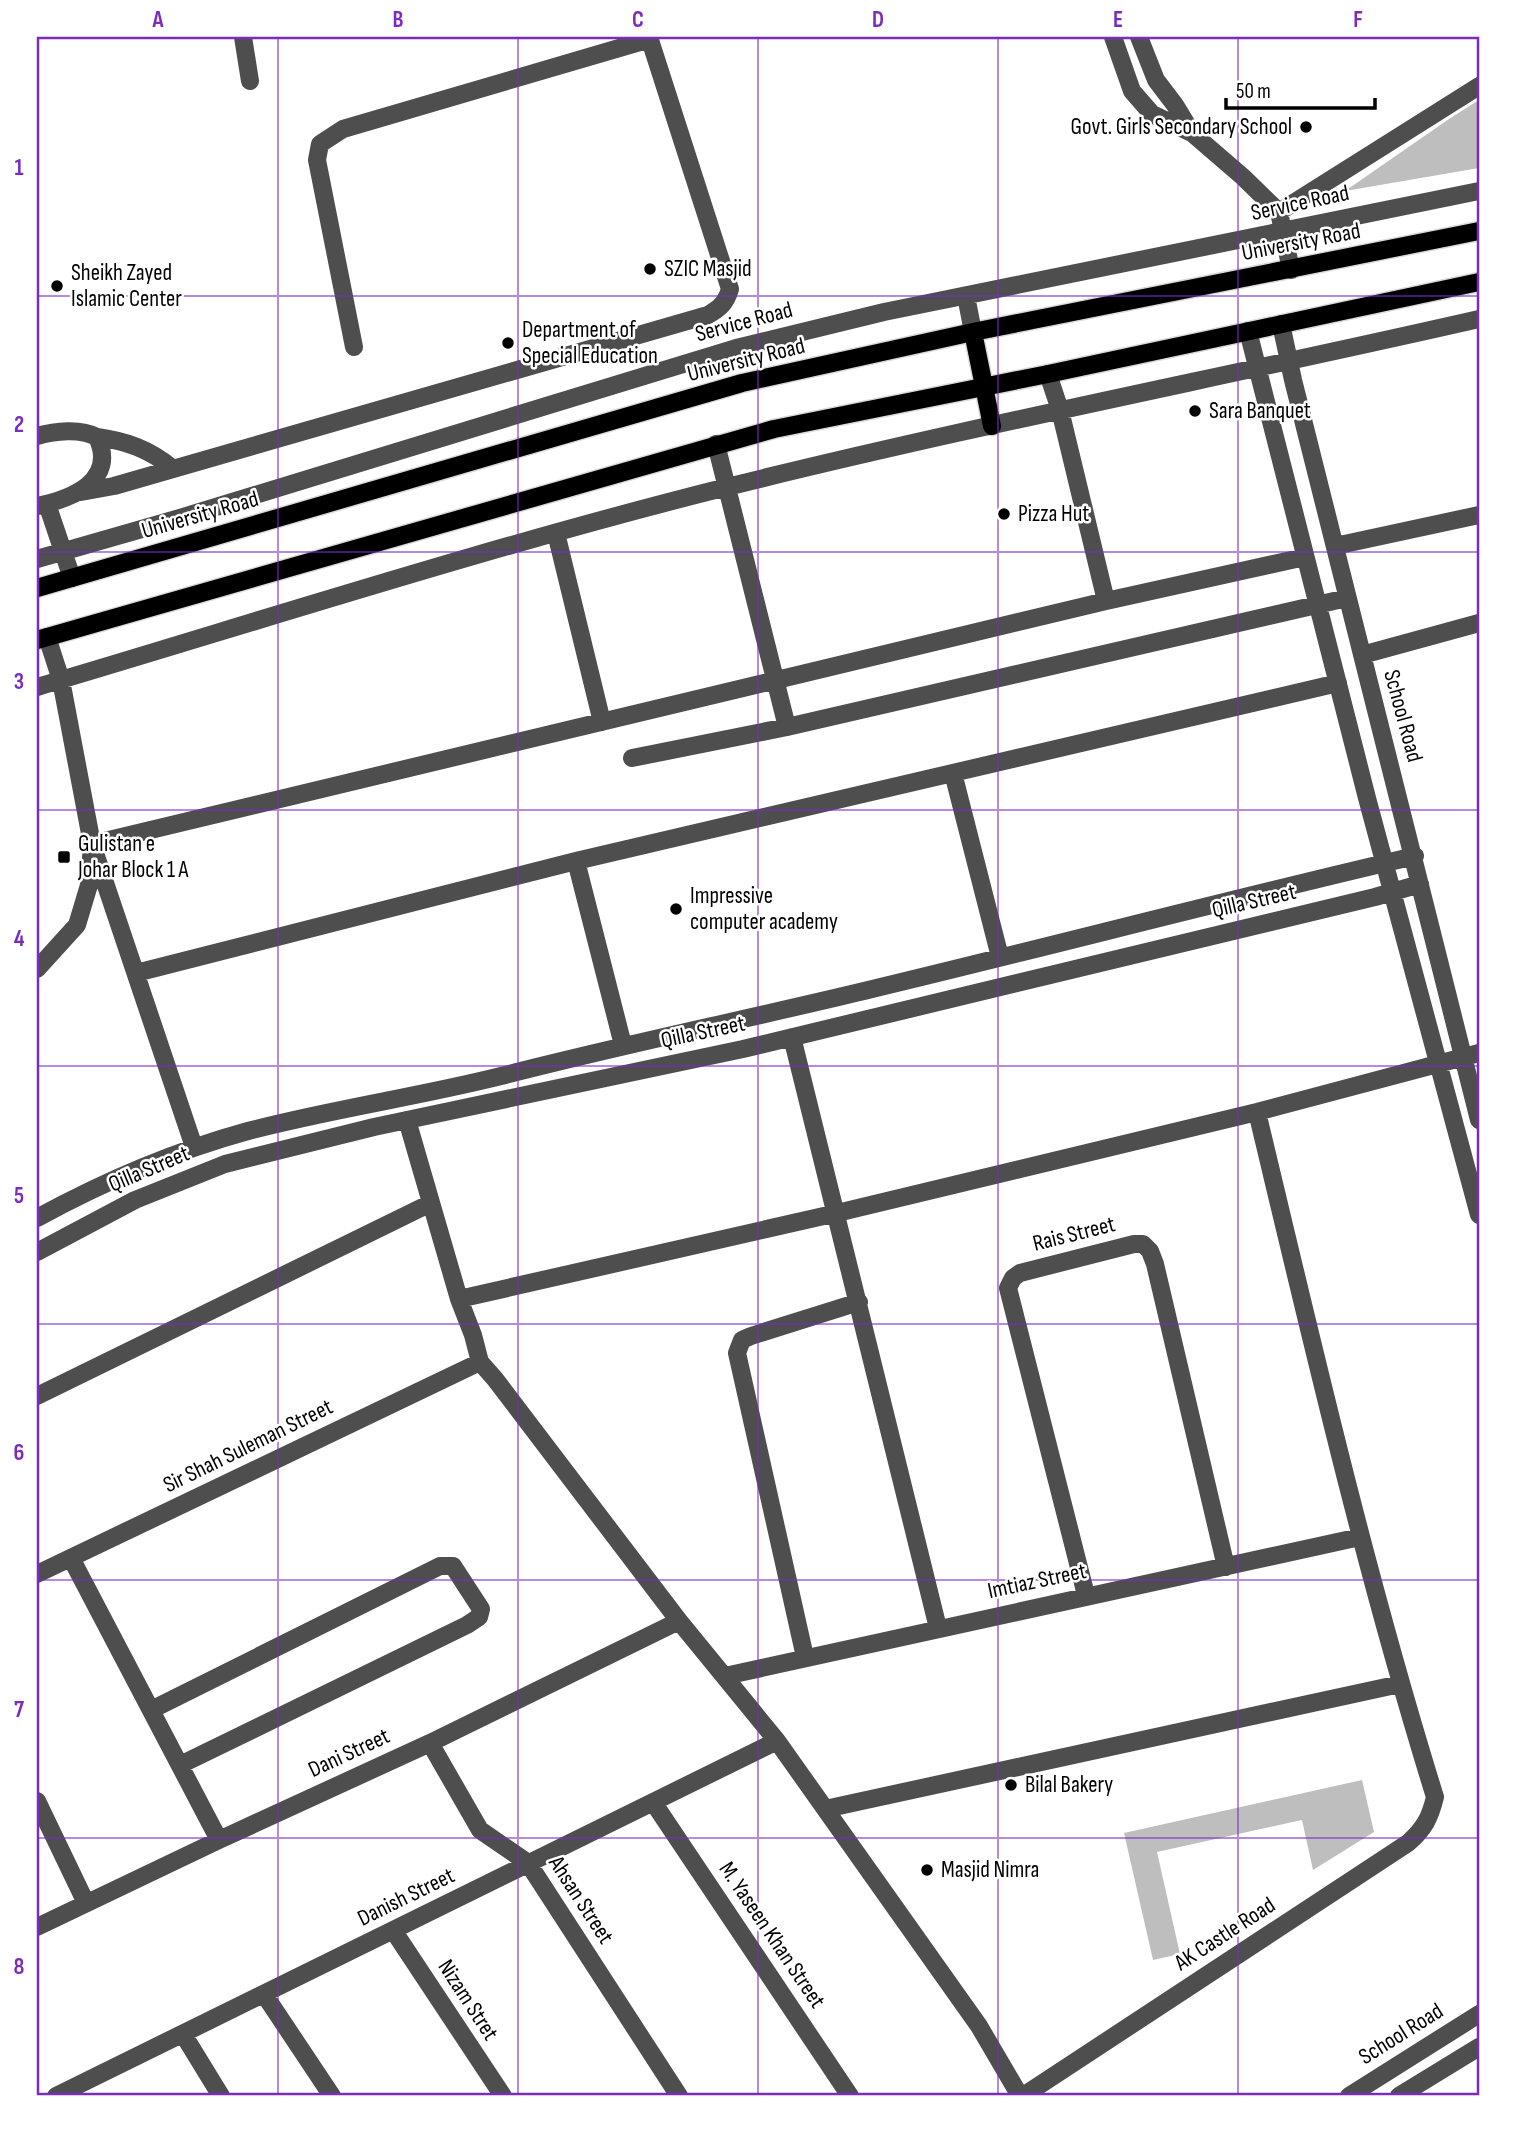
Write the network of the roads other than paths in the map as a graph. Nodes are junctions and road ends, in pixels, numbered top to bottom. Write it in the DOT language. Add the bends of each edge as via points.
graph roads {
  1 [pos="243,37"];
  2 [pos="1113,37"];
  3 [pos="1139,37"];
  4 [pos="650,38"];
  5 [pos="250,81"];
  6 [pos="1479,86"];
  7 [pos="1192,133"];
  8 [pos="1479,191"];
  9 [pos="1279,212"];
  10 [pos="1479,231"];
  11 [pos="1282,232"];
  12 [pos="1291,270"];
  13 [pos="1479,282"];
  14 [pos="966,296"];
  15 [pos="1479,319"];
  16 [pos="1281,324"];
  17 [pos="1248,331"];
  18 [pos="973,332"];
  19 [pos="354,347"];
  20 [pos="1289,362"];
  21 [pos="1257,369"];
  22 [pos="1048,374"];
  23 [pos="984,387"];
  24 [pos="1060,410"];
  25 [pos="992,426"];
  26 [pos="37,436"];
  27 [pos="97,437"];
  28 [pos="716,444"];
  29 [pos="172,468"];
  30 [pos="727,487"];
  31 [pos="80,492"];
  32 [pos="42,505"];
  33 [pos="1479,515"];
  34 [pos="556,533"];
  35 [pos="1335,547"];
  36 [pos="63,551"];
  37 [pos="1305,557"];
  38 [pos="37,559"];
  39 [pos="72,578"];
  40 [pos="37,588"];
  41 [pos="1348,598"];
  42 [pos="1106,601"];
  43 [pos="1318,604"];
  44 [pos="1479,623"];
  45 [pos="42,638"];
  46 [pos="1362,655"];
  47 [pos="61,680"];
  48 [pos="776,681"];
  49 [pos="1338,683"];
  50 [pos="37,687"];
  51 [pos="602,722"];
  52 [pos="787,727"];
  53 [pos="632,758"];
  54 [pos="953,773"];
  55 [pos="92,844"];
  56 [pos="1415,856"];
  57 [pos="576,861"];
  58 [pos="1384,863"];
  59 [pos="1420,884"];
  60 [pos="1392,892"];
  61 [pos="1000,957"];
  62 [pos="37,969"];
  63 [pos="136,973"];
  64 [pos="792,1037"];
  65 [pos="623,1045"];
  66 [pos="1471,1055"];
  67 [pos="1438,1065"];
  68 [pos="1257,1112"];
  69 [pos="407,1120"];
  70 [pos="1479,1120"];
  71 [pos="194,1147"];
  72 [pos="65,1203"];
  73 [pos="431,1203"];
  74 [pos="837,1213"];
  75 [pos="1479,1215"];
  76 [pos="37,1219"];
  77 [pos="80,1229"];
  78 [pos="37,1252"];
  79 [pos="459,1299"];
  80 [pos="859,1301"];
  81 [pos="480,1362"];
  82 [pos="37,1396"];
  83 [pos="1360,1537"];
  84 [pos="71,1558"];
  85 [pos="1226,1567"];
  86 [pos="37,1574"];
  87 [pos="1086,1595"];
  88 [pos="679,1621"];
  89 [pos="938,1628"];
  90 [pos="804,1657"];
  91 [pos="724,1676"];
  92 [pos="1400,1684"];
  93 [pos="151,1710"];
  94 [pos="776,1741"];
  95 [pos="430,1743"];
  96 [pos="180,1765"];
  97 [pos="37,1801"];
  98 [pos="653,1802"];
  99 [pos="825,1809"];
  100 [pos="219,1840"];
  101 [pos="528,1863"];
  102 [pos="86,1903"];
  103 [pos="37,1927"];
  104 [pos="393,1930"];
  105 [pos="264,1994"];
  106 [pos="1479,2014"];
  107 [pos="183,2034"];
  108 [pos="1479,2047"];
  109 [pos="56,2096"];
  110 [pos="221,2096"];
  111 [pos="332,2096"];
  112 [pos="503,2096"];
  113 [pos="679,2096"];
  114 [pos="850,2096"];
  115 [pos="1022,2096"];
  116 [pos="1349,2096"];
  117 [pos="1399,2096"];
  1 -- 5 [label="street"];
  2 -- 7 [label="street" via="1132,91 1152,114"];
  3 -- 7 [label="street" via="1156,80"];
  4 -- 19 [label="street" via="342,129 320,144 317,160"];
  4 -- 29 [label="street" via="730,289 720,308"];
  6 -- 9 [label="street"];
  7 -- 9 [label="street"];
  8 -- 11 [label="street, Service Road"];
  9 -- 11 [label="street"];
  10 -- 12 [label="main road, University Road"];
  11 -- 12 [label="street"];
  11 -- 14 [label="street, Service Road"];
  12 -- 18 [label="main road, University Road"];
  13 -- 16 [label="main road"];
  14 -- 18 [label="street"];
  14 -- 36 [label="street, Service Road" via="736,348"];
  15 -- 20 [label="street"];
  16 -- 17 [label="main road"];
  16 -- 20 [label="street, School Road"];
  17 -- 21 [label="street"];
  17 -- 22 [label="main road"];
  18 -- 23 [label="main road"];
  18 -- 39 [label="main road, University Road" via="742,383"];
  20 -- 21 [label="street"];
  20 -- 35 [label="street, School Road"];
  21 -- 24 [label="street"];
  21 -- 37 [label="street"];
  22 -- 23 [label="main road"];
  22 -- 24 [label="street"];
  23 -- 25 [label="main road"];
  23 -- 28 [label="main road"];
  24 -- 25 [label="street"];
  24 -- 42 [label="street"];
  25 -- 30 [label="street"];
  26 -- 27 [label="street" via="78,432"];
  27 -- 29 [label="street" via="129,443"];
  27 -- 31 [label="street" via="103,455 101,467"];
  28 -- 30 [label="street"];
  28 -- 45 [label="main road"];
  29 -- 31 [label="street"];
  30 -- 34 [label="street"];
  30 -- 48 [label="street"];
  31 -- 32 [label="street"];
  32 -- 36 [label="street"];
  33 -- 35 [label="street"];
  34 -- 47 [label="street"];
  34 -- 51 [label="street"];
  35 -- 41 [label="street, School Road"];
  36 -- 38 [label="street, Service Road"];
  36 -- 39 [label="street"];
  37 -- 42 [label="street"];
  37 -- 43 [label="street"];
  39 -- 40 [label="main road, University Road"];
  41 -- 43 [label="street"];
  41 -- 46 [label="street, School Road"];
  42 -- 48 [label="street"];
  43 -- 49 [label="street"];
  43 -- 52 [label="street"];
  44 -- 46 [label="street"];
  45 -- 47 [label="street"];
  46 -- 56 [label="street, School Road"];
  47 -- 50 [label="street"];
  47 -- 55 [label="street"];
  48 -- 51 [label="street"];
  48 -- 52 [label="street"];
  49 -- 54 [label="street"];
  49 -- 58 [label="street"];
  51 -- 55 [label="street"];
  52 -- 53 [label="street"];
  54 -- 57 [label="street"];
  54 -- 61 [label="street"];
  55 -- 62 [label="street" via="89,885 77,925"];
  55 -- 63 [label="street"];
  56 -- 58 [label="street, Qilla Street"];
  56 -- 59 [label="street, School Road"];
  57 -- 63 [label="street"];
  57 -- 65 [label="street"];
  58 -- 60 [label="street"];
  58 -- 61 [label="street, Qilla Street"];
  59 -- 60 [label="street, Qilla Street"];
  59 -- 66 [label="street, School Road"];
  60 -- 64 [label="street, Qilla Street"];
  60 -- 67 [label="street"];
  61 -- 65 [label="street, Qilla Street"];
  63 -- 71 [label="street"];
  64 -- 69 [label="street, Qilla Street"];
  64 -- 74 [label="street"];
  65 -- 71 [label="street, Qilla Street"];
  66 -- 67 [label="street"];
  66 -- 70 [label="street, School Road"];
  67 -- 68 [label="street"];
  67 -- 75 [label="street"];
  68 -- 74 [label="street"];
  68 -- 83 [label="street"];
  69 -- 73 [label="street"];
  69 -- 77 [label="street, Qilla Street" via="226,1164 135,1200"];
  71 -- 72 [label="street, Qilla Street"];
  72 -- 76 [label="street, Qilla Street"];
  72 -- 77 [label="street"];
  73 -- 79 [label="street"];
  73 -- 82 [label="street"];
  74 -- 79 [label="street"];
  74 -- 80 [label="street"];
  77 -- 78 [label="street, Qilla Street"];
  79 -- 81 [label="street"];
  80 -- 89 [label="street"];
  80 -- 90 [label="street" via="751,1336 742,1340 737,1353"];
  81 -- 84 [label="street, Sir Shah Suleman Street"];
  81 -- 88 [label="street"];
  83 -- 85 [label="street, Imtiaz Street"];
  83 -- 92 [label="street"];
  84 -- 86 [label="street, Sir Shah Suleman Street"];
  84 -- 93 [label="street"];
  85 -- 87 [label="street, Imtiaz Street"];
  85 -- 87 [label="street, Rais Street" via="1155,1264 1143,1244 1134,1244 1020,1273 1009,1288"];
  87 -- 89 [label="street, Imtiaz Street"];
  88 -- 91 [label="street"];
  88 -- 95 [label="street, Dani Street"];
  89 -- 90 [label="street, Imtiaz Street"];
  90 -- 91 [label="street, Imtiaz Street"];
  91 -- 94 [label="street"];
  92 -- 99 [label="street"];
  92 -- 115 [label="street, AK Castle Road" via="1435,1797 1424,1829"];
  93 -- 96 [label="street"];
  93 -- 96 [label="street" via="440,1566 453,1566 481,1609 479,1617 467,1625"];
  94 -- 98 [label="street, Danish Street"];
  94 -- 99 [label="street"];
  95 -- 100 [label="street, Dani Street"];
  95 -- 101 [label="street, Ahsan Street" via="480,1830"];
  96 -- 100 [label="street"];
  97 -- 102 [label="street"];
  98 -- 101 [label="street, Danish Street"];
  98 -- 114 [label="street, M. Yaseen Khan Street"];
  99 -- 115 [label="street" via="979,2026"];
  100 -- 102 [label="street, Dani Street"];
  101 -- 104 [label="street, Danish Street"];
  101 -- 113 [label="street, Ahsan Street"];
  102 -- 103 [label="street, Dani Street"];
  104 -- 105 [label="street, Danish Street"];
  104 -- 112 [label="street, Nizam Stret"];
  105 -- 107 [label="street, Danish Street"];
  105 -- 111 [label="street"];
  106 -- 116 [label="street, School Road"];
  107 -- 109 [label="street, Danish Street"];
  107 -- 110 [label="street"];
  108 -- 117 [label="street"];
}
